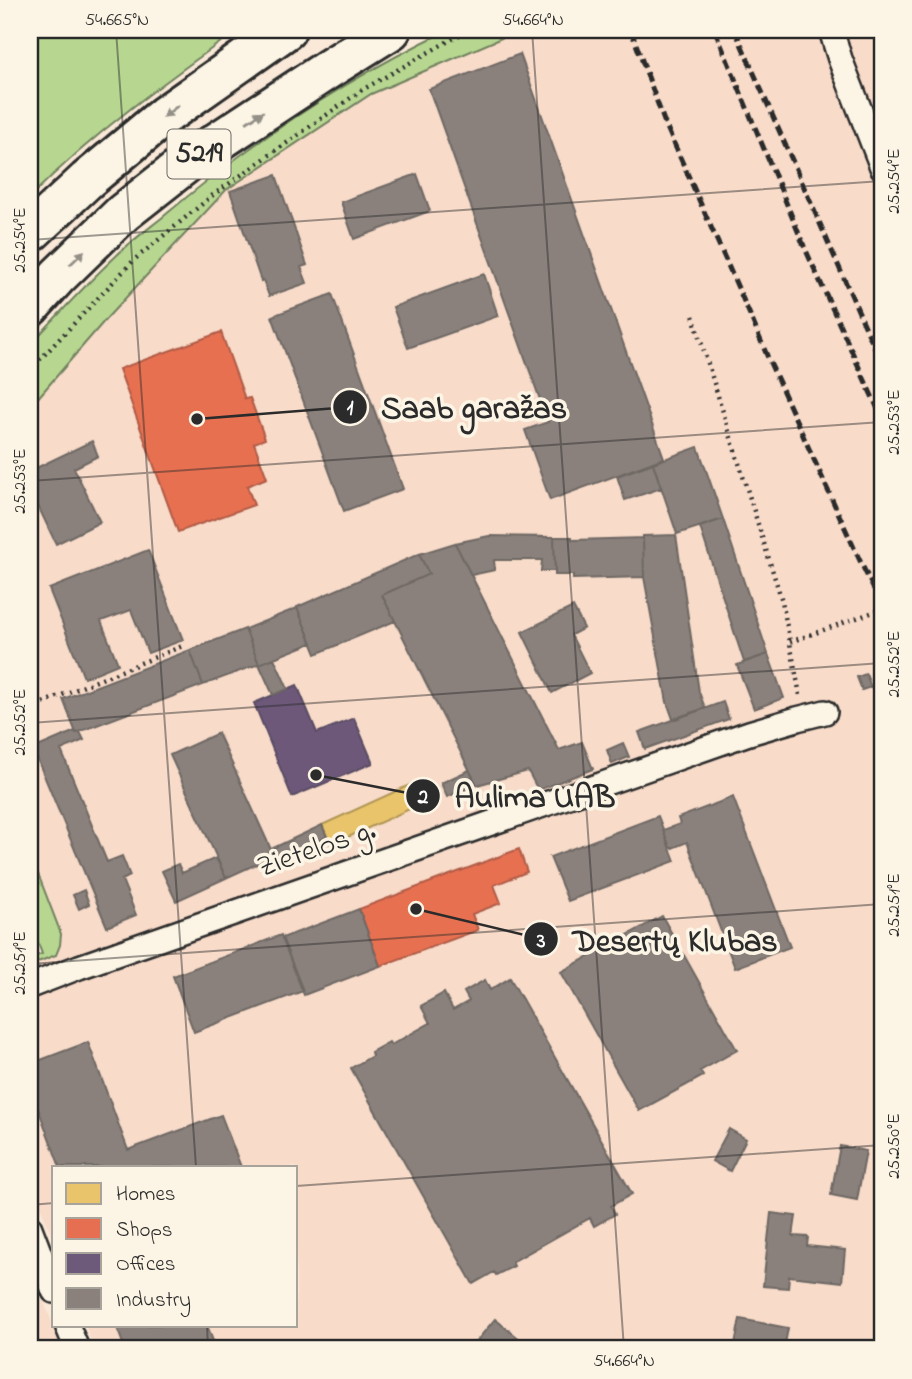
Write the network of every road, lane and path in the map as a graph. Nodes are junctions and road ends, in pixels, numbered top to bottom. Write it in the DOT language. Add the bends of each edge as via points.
graph roads {
  1 [pos="286,30"];
  2 [pos="391,30"];
  3 [pos="468,30"];
  4 [pos="831,30"];
  5 [pos="882,167"];
  6 [pos="30,233"];
  7 [pos="30,307"];
  8 [pos="694,316"];
  9 [pos="30,370"];
  10 [pos="882,609"];
  11 [pos="790,642"];
  12 [pos="185,645"];
  13 [pos="30,708"];
  14 [pos="815,714"];
  15 [pos="30,986"];
  16 [pos="30,1228"];
  17 [pos="52,1286"];
  18 [pos="67,1326"];
  19 [pos="77,1349"];
  1 -- 6 [label="highway, 5219, one-way" via="165,115"];
  7 -- 2 [label="highway, 5219, one-way" via="123,213 193,158"];
  3 -- 9 [label="path" via="362,90 213,195 134,260"];
  4 -- 5 [label="street"];
  8 -- 11 [label="path" via="782,601"];
  10 -- 11 [label="path"];
  11 -- 14 [label="path"];
  12 -- 13 [label="path"];
  14 -- 15 [label="street, Zietelos g." via="749,733"];
  16 -- 17 [label="street"];
  18 -- 19 [label="street"];
}
